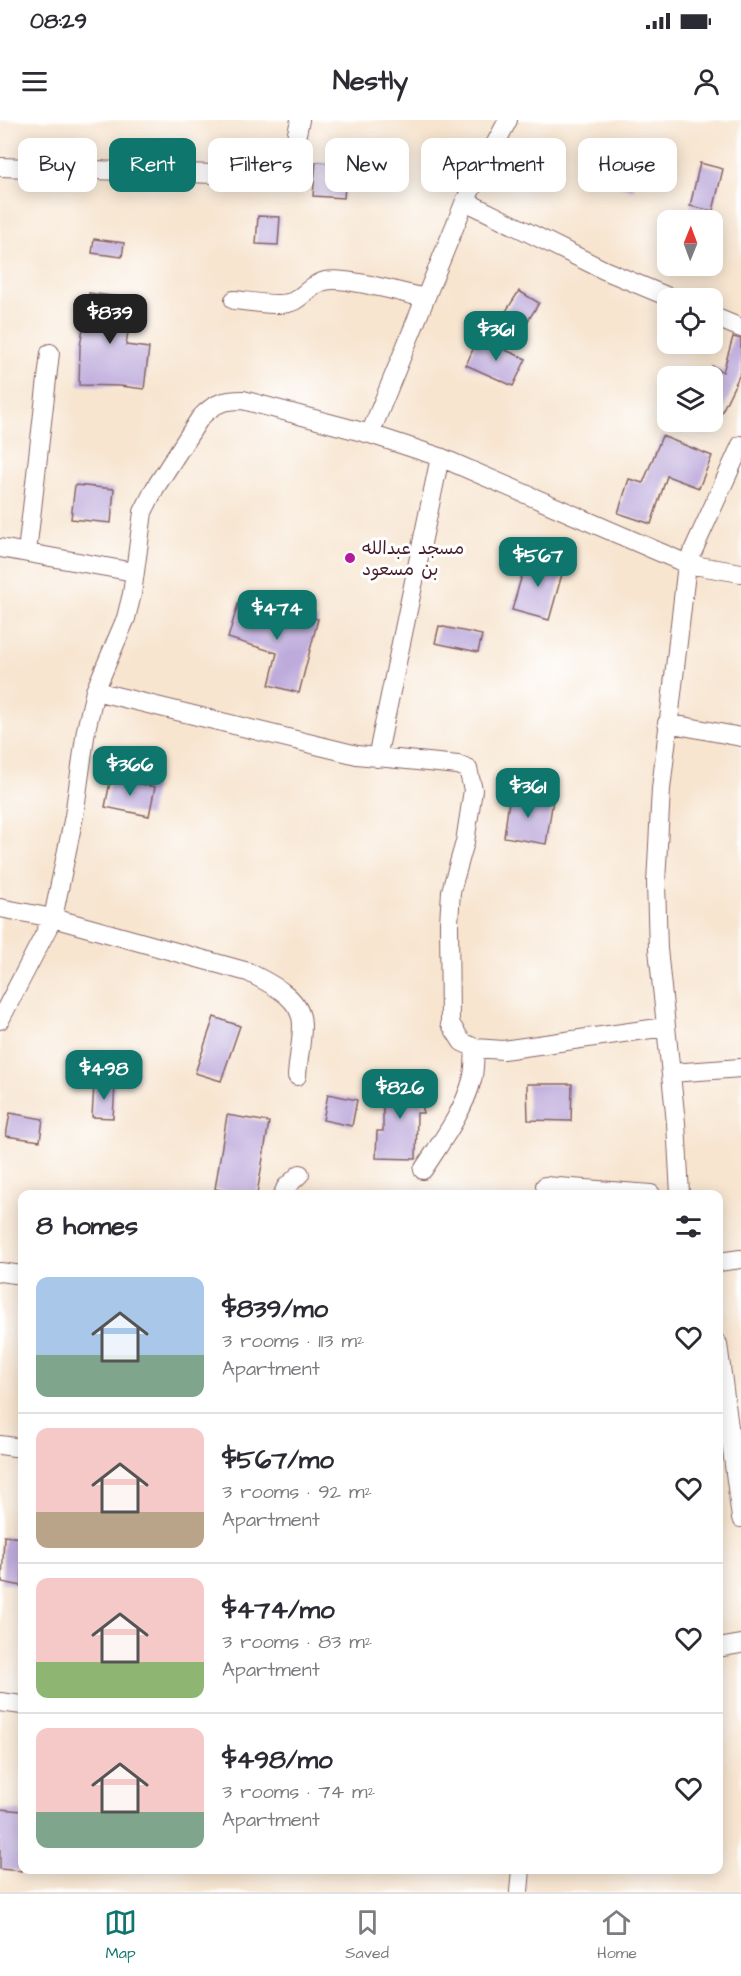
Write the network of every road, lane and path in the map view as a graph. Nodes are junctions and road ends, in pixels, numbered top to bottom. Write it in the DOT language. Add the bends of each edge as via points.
graph roads {
  1 [pos="300,120"];
  2 [pos="508,120"];
  3 [pos="296,138"];
  4 [pos="0,167"];
  5 [pos="208,174"];
  6 [pos="465,201"];
  7 [pos="657,292"];
  8 [pos="425,298"];
  9 [pos="234,300"];
  10 [pos="723,321"];
  11 [pos="741,328"];
  12 [pos="50,353"];
  13 [pos="370,434"];
  14 [pos="739,455"];
  15 [pos="440,457"];
  16 [pos="0,548"];
  17 [pos="27,552"];
  18 [pos="687,564"];
  19 [pos="134,572"];
  20 [pos="741,573"];
  21 [pos="95,691"];
  22 [pos="668,723"];
  23 [pos="741,737"];
  24 [pos="377,758"];
  25 [pos="0,908"];
  26 [pos="53,918"];
  27 [pos="0,1020"];
  28 [pos="665,1027"];
  29 [pos="475,1048"];
  30 [pos="741,1068"];
  31 [pos="670,1073"];
  32 [pos="297,1076"];
  33 [pos="423,1170"];
  34 [pos="300,1174"];
  35 [pos="545,1186"];
  36 [pos="285,1190"];
  37 [pos="598,1190"];
  38 [pos="680,1190"];
  39 [pos="741,1259"];
  40 [pos="723,1261"];
  41 [pos="0,1272"];
  42 [pos="18,1274"];
  43 [pos="723,1382"];
  44 [pos="0,1445"];
  45 [pos="18,1447"];
  46 [pos="741,1518"];
  47 [pos="741,1644"];
  48 [pos="723,1647"];
  49 [pos="0,1702"];
  50 [pos="18,1704"];
  51 [pos="521,1874"];
  52 [pos="519,1892"];
  1 -- 3 [label="street"];
  2 -- 6 [label="street"];
  4 -- 5 [label="street"];
  6 -- 7 [label="street"];
  6 -- 8 [label="street"];
  8 -- 9 [label="street" via="340,280 314,285 285,304"];
  8 -- 13 [label="street"];
  10 -- 11 [label="street"];
  12 -- 17 [label="street"];
  13 -- 15 [label="street"];
  13 -- 19 [label="street" via="243,400 219,402 200,418 143,512"];
  14 -- 18 [label="street"];
  15 -- 18 [label="street"];
  15 -- 24 [label="street"];
  16 -- 17 [label="street"];
  17 -- 19 [label="street"];
  18 -- 20 [label="street"];
  18 -- 22 [label="street"];
  19 -- 21 [label="street" via="126,618"];
  21 -- 24 [label="street"];
  21 -- 26 [label="street"];
  22 -- 23 [label="street"];
  22 -- 28 [label="street" via="656,884"];
  24 -- 29 [label="street" via="468,769 473,790 465,842 451,891 449,1011 450,1023 462,1042"];
  25 -- 26 [label="street"];
  26 -- 27 [label="street"];
  26 -- 32 [label="street" via="248,972 275,986 297,1009 302,1023"];
  28 -- 29 [label="street" via="503,1050"];
  28 -- 31 [label="street"];
  29 -- 33 [label="street" via="473,1078 464,1103"];
  30 -- 31 [label="street"];
  31 -- 38 [label="street"];
  34 -- 36 [label="street"];
  35 -- 37 [label="street"];
  39 -- 40 [label="street"];
  41 -- 42 [label="street"];
  43 -- 46 [label="street"];
  44 -- 45 [label="street"];
  47 -- 48 [label="street"];
  49 -- 50 [label="street"];
  51 -- 52 [label="street"];
}
